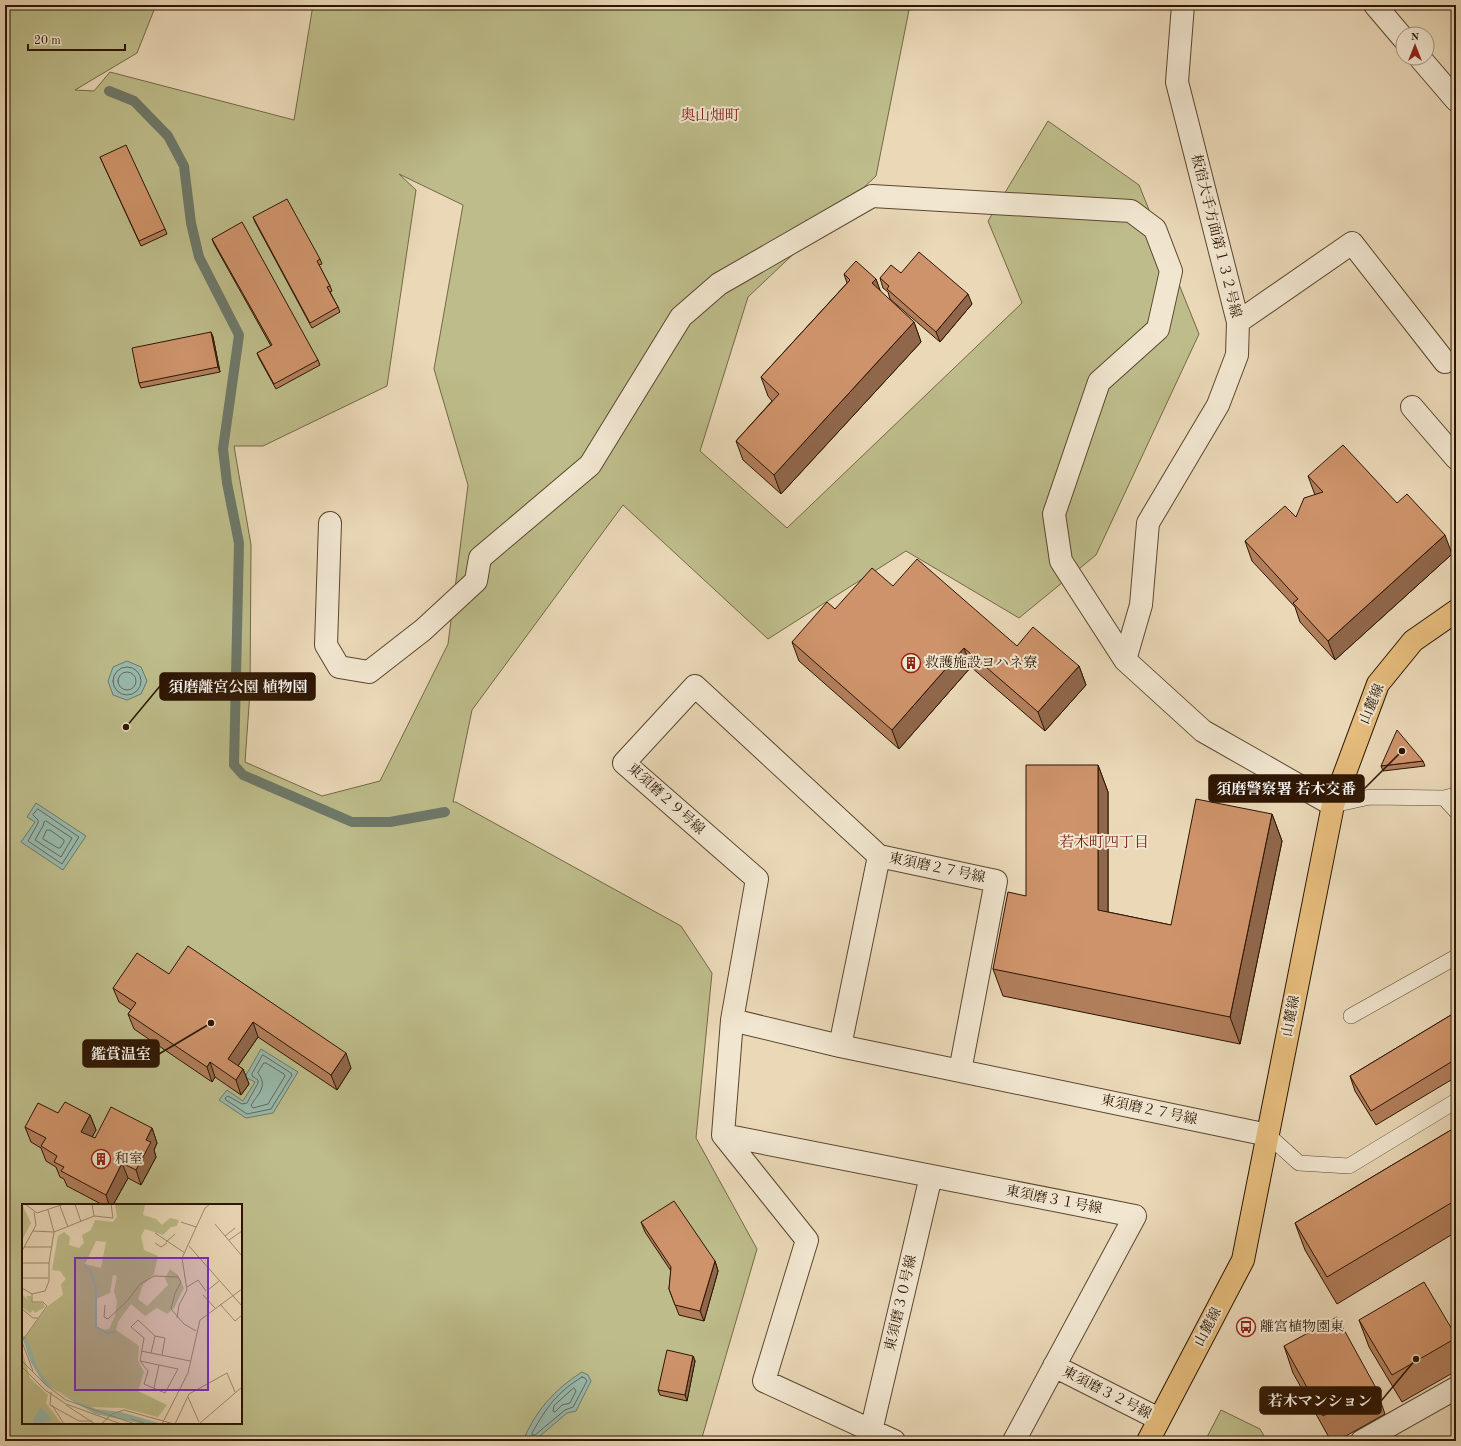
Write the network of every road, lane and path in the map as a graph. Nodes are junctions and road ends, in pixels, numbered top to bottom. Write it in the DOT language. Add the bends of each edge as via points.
graph roads {
  1 [pos="1183,5"];
  2 [pos="1375,5"];
  3 [pos="1395,29"];
  4 [pos="1427,66"];
  5 [pos="1456,100"];
  6 [pos="1238,322"];
  7 [pos="1445,362"];
  8 [pos="1412,407"];
  9 [pos="1456,458"];
  10 [pos="330,523"];
  11 [pos="1456,611"];
  12 [pos="1125,660"];
  13 [pos="1450,796"];
  14 [pos="1333,805"];
  15 [pos="1456,811"];
  16 [pos="879,856"];
  17 [pos="1456,957"];
  18 [pos="1350,1016"];
  19 [pos="732,1020"];
  20 [pos="840,1046"];
  21 [pos="960,1071"];
  22 [pos="1456,1101"];
  23 [pos="723,1134"];
  24 [pos="1268,1134"];
  25 [pos="931,1176"];
  26 [pos="1054,1366"];
  27 [pos="1456,1388"];
  28 [pos="1159,1419"];
  29 [pos="872,1430"];
  30 [pos="894,1441"];
  31 [pos="1014,1441"];
  32 [pos="1148,1441"];
  33 [pos="1362,1441"];
  1 -- 6 [label="street, 板宿大手方面第１３２号線" via="1177,82"];
  2 -- 3 [label="street"];
  4 -- 5 [label="street"];
  6 -- 7 [label="street" via="1352,243"];
  6 -- 12 [label="street, 板宿大手方面第１３２号線" via="1237,355 1218,405 1148,523 1141,605"];
  8 -- 9 [label="street"];
  10 -- 12 [label="street" via="326,645 339,667 369,672 423,630 476,581 480,558 590,465 681,317 719,284 872,196 1131,211 1155,229 1171,270 1158,329 1099,382 1054,514 1061,561"];
  11 -- 14 [label="main road, 山麓線" via="1413,641 1378,684"];
  12 -- 14 [label="street" via="1203,731"];
  13 -- 14 [label="lane" via="1370,797"];
  13 -- 15 [label="lane"];
  14 -- 24 [label="main road, 山麓線"];
  16 -- 19 [label="street, 東須磨２９号線" via="695,686 624,763 757,879"];
  16 -- 20 [label="street, 東須磨２７号線"];
  16 -- 21 [label="street, 東須磨２７号線" via="996,881"];
  17 -- 18 [label="lane"];
  19 -- 20 [label="street"];
  19 -- 23 [label="street"];
  20 -- 21 [label="street, 東須磨２７号線"];
  21 -- 24 [label="street, 東須磨２７号線"];
  22 -- 24 [label="lane" via="1349,1166 1299,1163"];
  23 -- 25 [label="street, 東須磨３１号線"];
  23 -- 29 [label="street" via="807,1240 764,1381"];
  24 -- 28 [label="main road, 山麓線" via="1243,1260"];
  25 -- 26 [label="street, 東須磨３１号線" via="1135,1216"];
  25 -- 29 [label="street, 東須磨３０号線"];
  26 -- 28 [label="street, 東須磨３２号線"];
  26 -- 31 [label="street, 東須磨３１号線"];
  27 -- 33 [label="street"];
  28 -- 32 [label="main road, 山麓線"];
  29 -- 30 [label="street"];
}
